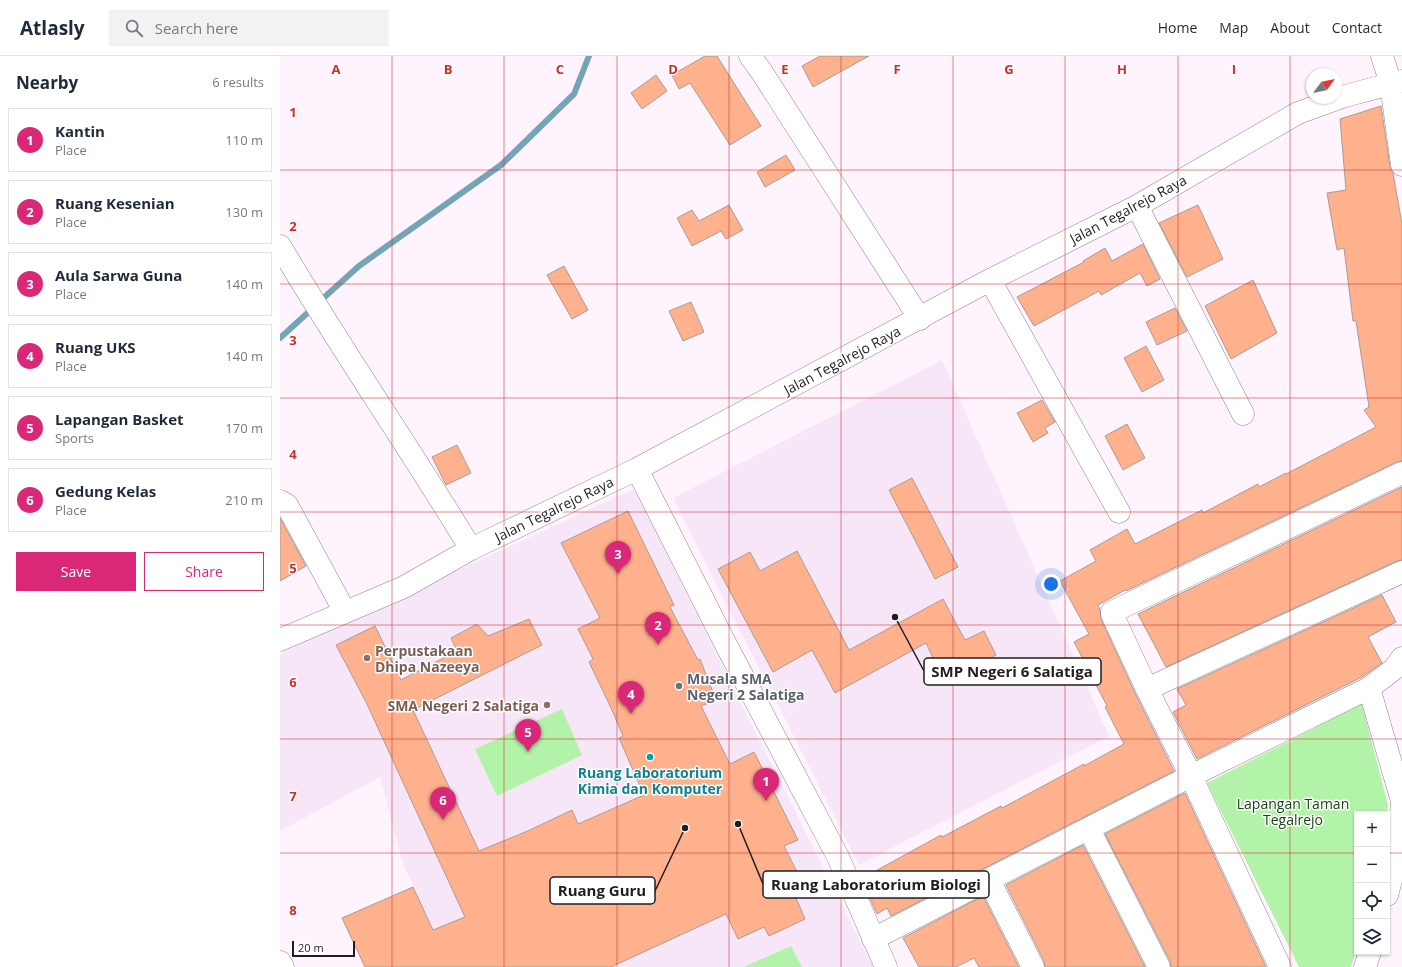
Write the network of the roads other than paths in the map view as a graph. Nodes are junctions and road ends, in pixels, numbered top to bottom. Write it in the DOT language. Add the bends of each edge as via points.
graph roads {
  1 [pos="750,56"];
  2 [pos="1382,56"];
  3 [pos="1397,83"];
  4 [pos="1402,165"];
  5 [pos="1137,206"];
  6 [pos="280,246"];
  7 [pos="990,280"];
  8 [pos="920,319"];
  9 [pos="1243,414"];
  10 [pos="638,469"];
  11 [pos="1402,473"];
  12 [pos="280,501"];
  13 [pos="1119,512"];
  14 [pos="471,549"];
  15 [pos="1402,572"];
  16 [pos="345,612"];
  17 [pos="280,640"];
  18 [pos="1400,666"];
  19 [pos="1368,688"];
  20 [pos="1147,689"];
  21 [pos="1191,776"];
  22 [pos="1089,829"];
  23 [pos="990,880"];
  24 [pos="1390,883"];
  25 [pos="873,939"];
  26 [pos="1369,955"];
  27 [pos="280,962"];
  28 [pos="283,967"];
  29 [pos="886,967"];
  30 [pos="1032,967"];
  31 [pos="1159,967"];
  32 [pos="1280,967"];
  33 [pos="1365,967"];
  1 -- 8 [label="street"];
  2 -- 3 [label="street"];
  3 -- 4 [label="street"];
  3 -- 5 [label="street, Jalan Tegalrejo Raya" via="1345,96 1298,113"];
  5 -- 7 [label="street, Jalan Tegalrejo Raya"];
  5 -- 9 [label="street"];
  6 -- 14 [label="street"];
  7 -- 8 [label="street, Jalan Tegalrejo Raya"];
  7 -- 13 [label="street"];
  8 -- 10 [label="street, Jalan Tegalrejo Raya"];
  10 -- 14 [label="street, Jalan Tegalrejo Raya"];
  10 -- 25 [label="street" via="723,639 838,857"];
  11 -- 20 [label="street" via="1112,612"];
  12 -- 16 [label="street" via="287,505"];
  14 -- 16 [label="street, Jalan Tegalrejo Raya" via="404,587"];
  15 -- 20 [label="street"];
  16 -- 17 [label="street, Jalan Tegalrejo Raya"];
  18 -- 19 [label="street"];
  19 -- 21 [label="street"];
  19 -- 24 [label="street" via="1402,801 1398,853"];
  20 -- 21 [label="street"];
  21 -- 22 [label="street"];
  21 -- 32 [label="street"];
  22 -- 23 [label="street"];
  22 -- 31 [label="street"];
  23 -- 25 [label="street"];
  23 -- 30 [label="street"];
  25 -- 29 [label="street"];
  26 -- 33 [label="street"];
  27 -- 28 [label="street"];
}
